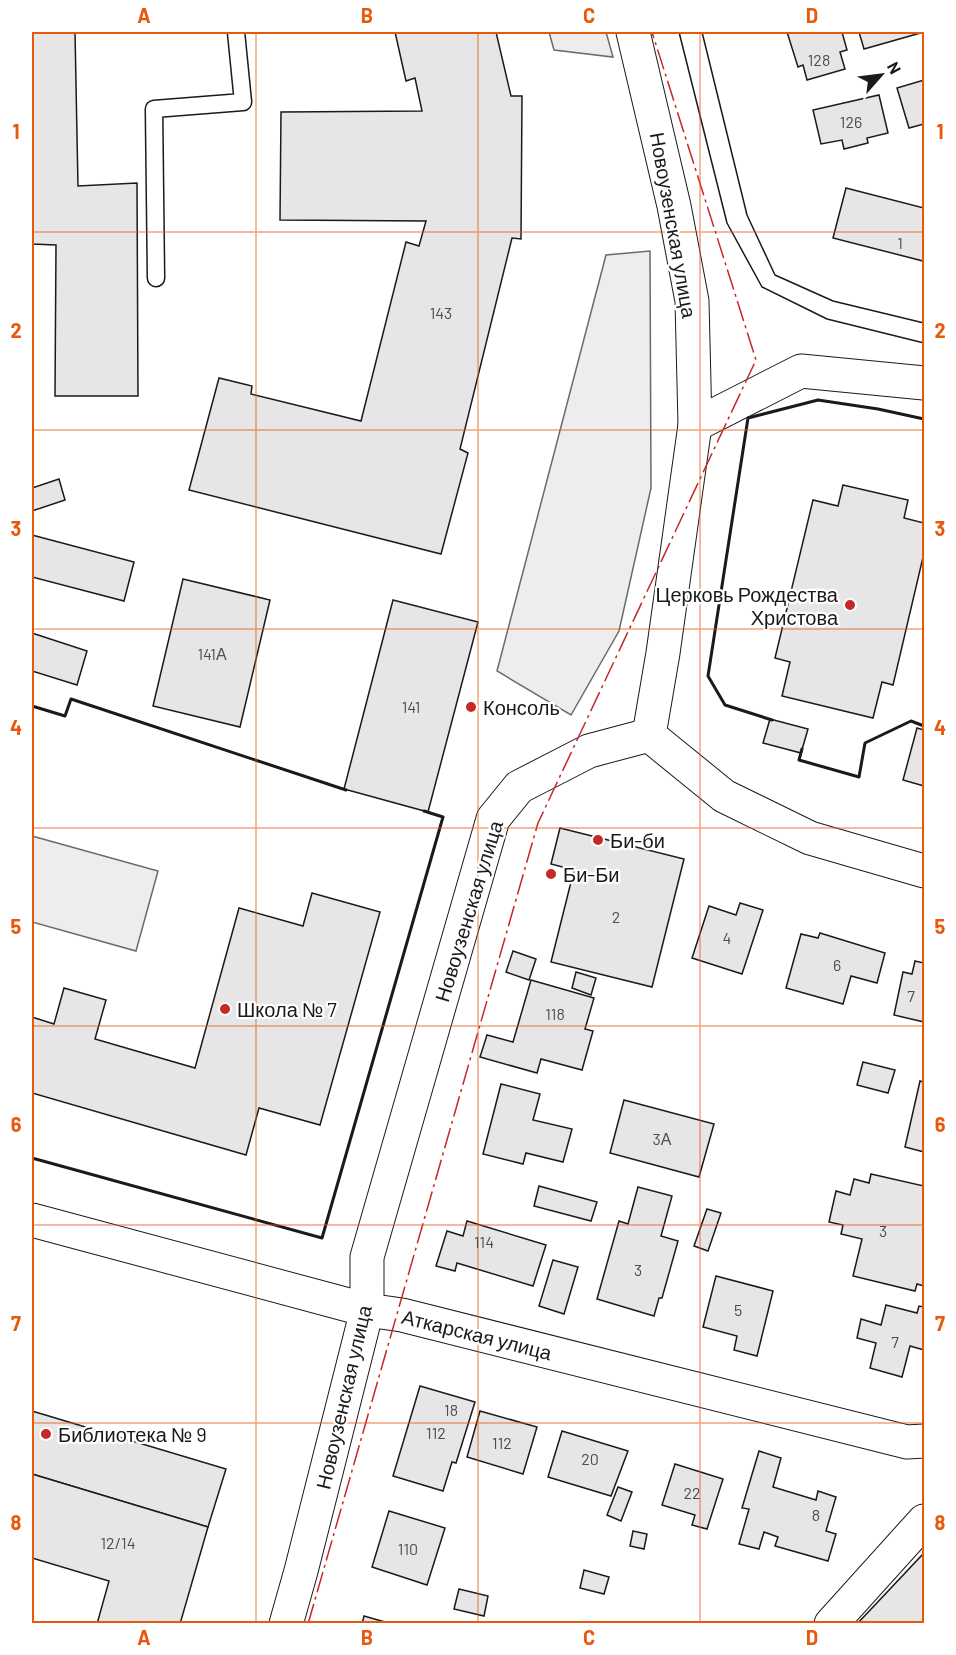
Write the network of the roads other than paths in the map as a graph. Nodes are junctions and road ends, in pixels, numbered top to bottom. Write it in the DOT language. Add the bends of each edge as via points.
graph roads {
  1 [pos="236,32"];
  2 [pos="633,32"];
  3 [pos="156,278"];
  4 [pos="924,382"];
  5 [pos="695,425"];
  6 [pos="649,735"];
  7 [pos="924,870"];
  8 [pos="32,1220"];
  9 [pos="367,1310"];
  10 [pos="924,1442"];
  11 [pos="924,1521"];
  12 [pos="286,1623"];
  13 [pos="831,1623"];
  1 -- 3 [label="lane" via="243,102 154,109"];
  2 -- 5 [label="main road, Новоузенская улица" via="692,301"];
  4 -- 5 [label="main road" via="801,371"];
  5 -- 6 [label="main road, Новоузенская улица"];
  6 -- 7 [label="main road" via="724,796 810,838"];
  6 -- 9 [label="main road, Новоузенская улица" via="589,751 519,787 493,819 367,1257"];
  8 -- 9 [label="main road, Аткарская улица"];
  9 -- 10 [label="main road, Аткарская улица" via="402,1315 907,1442"];
  9 -- 12 [label="main road, Новоузенская улица"];
  11 -- 13 [label="main road"];
}
